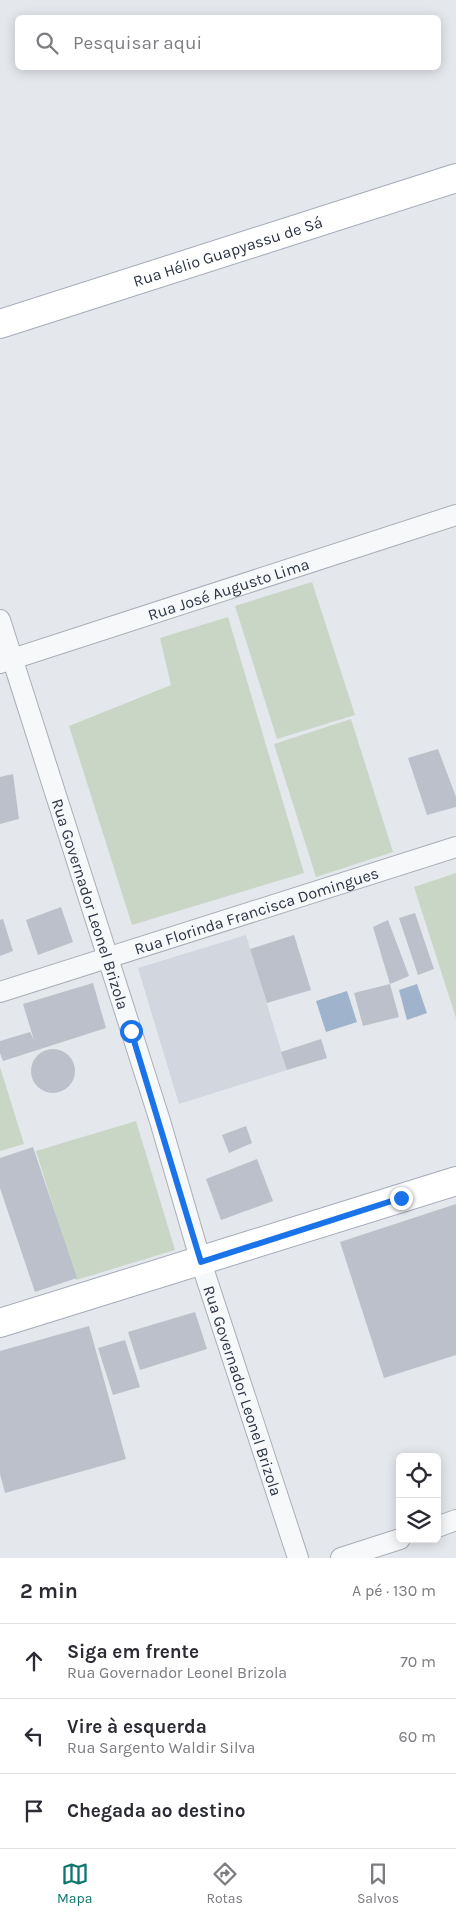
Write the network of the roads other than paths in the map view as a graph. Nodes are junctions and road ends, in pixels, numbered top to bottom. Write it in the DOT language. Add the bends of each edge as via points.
graph roads {
  1 [pos="456,178"];
  2 [pos="0,324"];
  3 [pos="456,516"];
  4 [pos="0,620"];
  5 [pos="6,661"];
  6 [pos="456,847"];
  7 [pos="109,959"];
  8 [pos="0,992"];
  9 [pos="456,1181"];
  10 [pos="201,1262"];
  11 [pos="0,1323"];
  12 [pos="456,1520"];
  13 [pos="441,1525"];
  14 [pos="396,1540"];
  15 [pos="298,1558"];
  16 [pos="341,1558"];
  1 -- 2 [label="main road, Rua Hélio Guapyassu de Sá"];
  3 -- 5 [label="street, Rua José Augusto Lima"];
  4 -- 5 [label="street, Rua Governador Leonel Brizola"];
  5 -- 7 [label="street, Rua Governador Leonel Brizola"];
  6 -- 7 [label="street, Rua Florinda Francisca Domingues"];
  7 -- 8 [label="street, Rua Florinda Francisca Domingues"];
  7 -- 10 [label="street, Rua Governador Leonel Brizola"];
  9 -- 10 [label="main road"];
  10 -- 11 [label="main road"];
  10 -- 15 [label="street, Rua Governador Leonel Brizola"];
  12 -- 13 [label="street"];
  14 -- 16 [label="street"];
}
